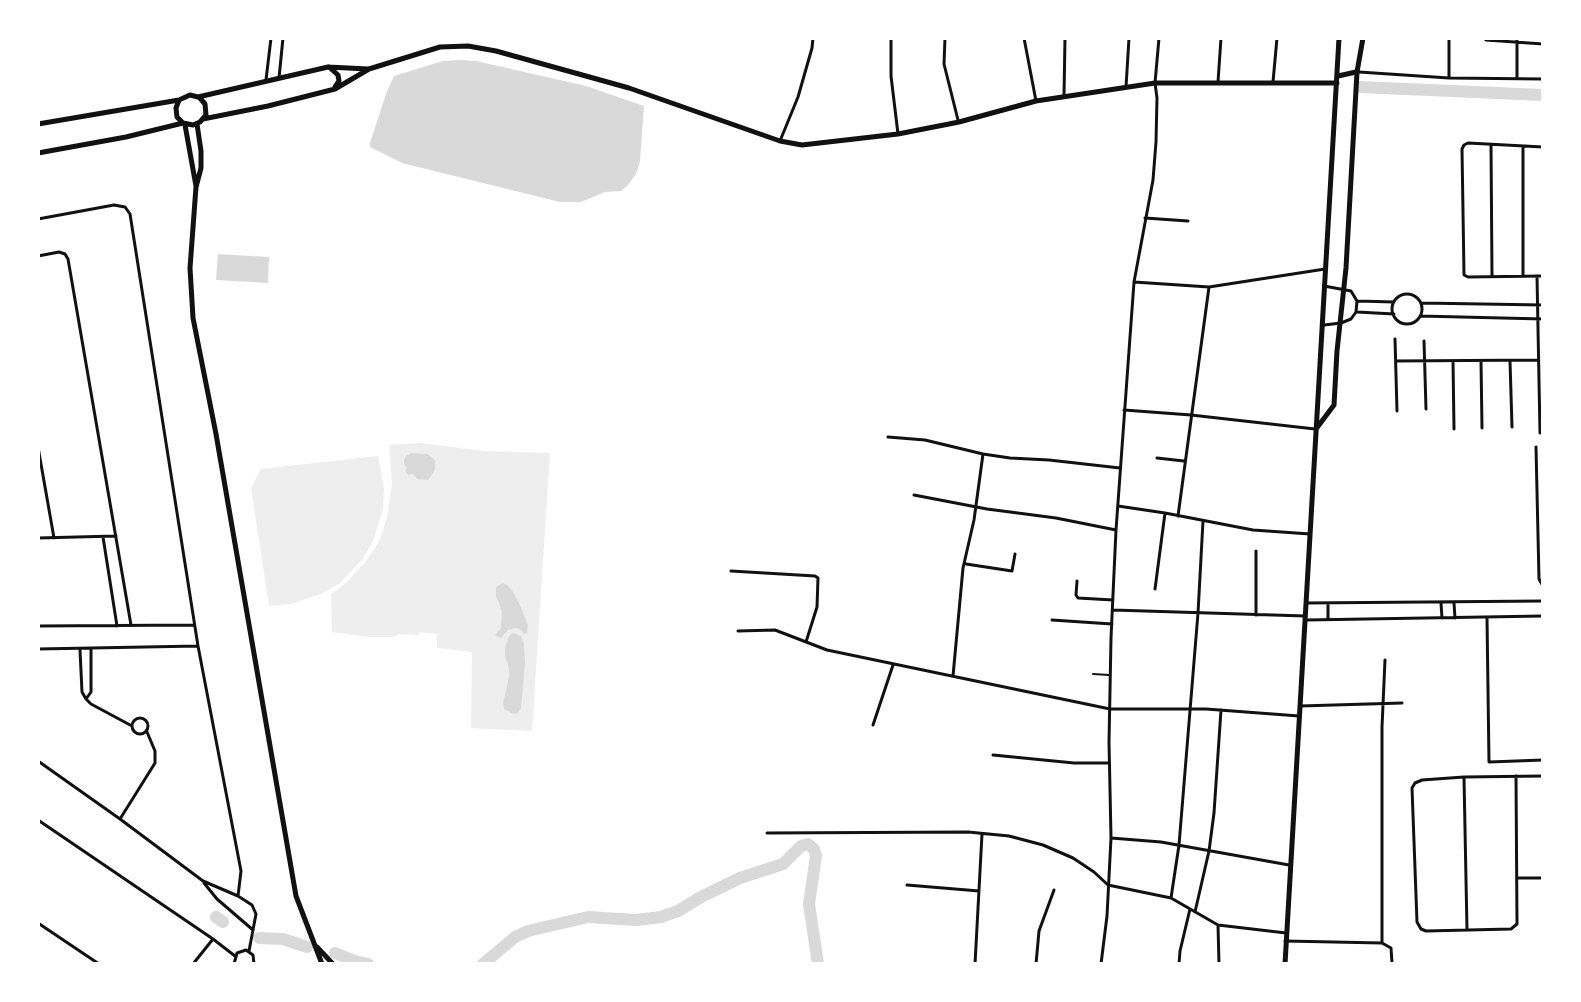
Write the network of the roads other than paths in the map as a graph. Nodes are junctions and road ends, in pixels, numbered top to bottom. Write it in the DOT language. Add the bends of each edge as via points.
graph roads {
  1 [pos="271,38"];
  2 [pos="283,38"];
  3 [pos="813,38"];
  4 [pos="891,38"];
  5 [pos="945,38"];
  6 [pos="1024,38"];
  7 [pos="1065,38"];
  8 [pos="1129,38"];
  9 [pos="1159,38"];
  10 [pos="1221,38"];
  11 [pos="1277,38"];
  12 [pos="1339,38"];
  13 [pos="1363,38"];
  14 [pos="1449,38"];
  15 [pos="1484,38"];
  16 [pos="1517,40"];
  17 [pos="1543,44"];
  18 [pos="328,67"];
  19 [pos="369,69"];
  20 [pos="1357,72"];
  21 [pos="279,78"];
  22 [pos="1449,78"];
  23 [pos="1517,78"];
  24 [pos="1543,79"];
  25 [pos="266,80"];
  26 [pos="1338,80"];
  27 [pos="1218,82"];
  28 [pos="1273,82"];
  29 [pos="1155,83"];
  30 [pos="1126,87"];
  31 [pos="335,89"];
  32 [pos="206,95"];
  33 [pos="1064,96"];
  34 [pos="198,97"];
  35 [pos="179,100"];
  36 [pos="1036,101"];
  37 [pos="207,118"];
  38 [pos="959,122"];
  39 [pos="38,124"];
  40 [pos="184,124"];
  41 [pos="197,124"];
  42 [pos="898,134"];
  43 [pos="780,141"];
  44 [pos="1491,145"];
  45 [pos="1523,146"];
  46 [pos="1543,147"];
  47 [pos="38,153"];
  48 [pos="196,187"];
  49 [pos="1145,218"];
  50 [pos="38,219"];
  51 [pos="1188,221"];
  52 [pos="38,256"];
  53 [pos="1325,269"];
  54 [pos="1492,276"];
  55 [pos="1523,276"];
  56 [pos="1537,276"];
  57 [pos="1543,276"];
  58 [pos="1134,282"];
  59 [pos="1324,286"];
  60 [pos="1209,287"];
  61 [pos="1344,288"];
  62 [pos="1357,301"];
  63 [pos="1394,302"];
  64 [pos="1421,303"];
  65 [pos="1540,305"];
  66 [pos="1356,312"];
  67 [pos="1394,314"];
  68 [pos="1420,316"];
  69 [pos="1541,319"];
  70 [pos="1341,323"];
  71 [pos="1321,325"];
  72 [pos="1395,339"];
  73 [pos="1424,341"];
  74 [pos="1538,360"];
  75 [pos="1396,361"];
  76 [pos="1424,361"];
  77 [pos="1453,361"];
  78 [pos="1481,361"];
  79 [pos="1510,361"];
  80 [pos="1426,409"];
  81 [pos="1124,410"];
  82 [pos="1397,411"];
  83 [pos="1191,415"];
  84 [pos="1512,427"];
  85 [pos="1482,428"];
  86 [pos="1316,429"];
  87 [pos="1454,429"];
  88 [pos="1540,433"];
  89 [pos="888,437"];
  90 [pos="38,447"];
  91 [pos="1536,447"];
  92 [pos="983,454"];
  93 [pos="1157,458"];
  94 [pos="1184,461"];
  95 [pos="1120,468"];
  96 [pos="1540,487"];
  97 [pos="914,495"];
  98 [pos="975,506"];
  99 [pos="1118,506"];
  100 [pos="1165,513"];
  101 [pos="1178,516"];
  102 [pos="1203,521"];
  103 [pos="1116,530"];
  104 [pos="1310,534"];
  105 [pos="116,536"];
  106 [pos="103,537"];
  107 [pos="38,538"];
  108 [pos="54,538"];
  109 [pos="1256,551"];
  110 [pos="1015,554"];
  111 [pos="964,564"];
  112 [pos="731,571"];
  113 [pos="1077,581"];
  114 [pos="1543,586"];
  115 [pos="1155,589"];
  116 [pos="1113,600"];
  117 [pos="1543,601"];
  118 [pos="1305,603"];
  119 [pos="1328,603"];
  120 [pos="1441,603"];
  121 [pos="1454,603"];
  122 [pos="1113,610"];
  123 [pos="1198,613"];
  124 [pos="1256,615"];
  125 [pos="1543,616"];
  126 [pos="1305,618"];
  127 [pos="1442,618"];
  128 [pos="1455,618"];
  129 [pos="1487,618"];
  130 [pos="1328,619"];
  131 [pos="1052,620"];
  132 [pos="1112,624"];
  133 [pos="131,625"];
  134 [pos="195,625"];
  135 [pos="38,626"];
  136 [pos="117,626"];
  137 [pos="738,631"];
  138 [pos="806,642"];
  139 [pos="198,646"];
  140 [pos="38,649"];
  141 [pos="80,649"];
  142 [pos="91,649"];
  143 [pos="1385,660"];
  144 [pos="893,665"];
  145 [pos="1093,674"];
  146 [pos="1110,675"];
  147 [pos="953,676"];
  148 [pos="86,699"];
  149 [pos="1383,703"];
  150 [pos="1402,703"];
  151 [pos="1300,706"];
  152 [pos="1110,709"];
  153 [pos="1189,710"];
  154 [pos="1221,710"];
  155 [pos="1299,716"];
  156 [pos="873,725"];
  157 [pos="132,726"];
  158 [pos="147,732"];
  159 [pos="993,755"];
  160 [pos="1543,760"];
  161 [pos="38,761"];
  162 [pos="1109,763"];
  163 [pos="1516,776"];
  164 [pos="1543,776"];
  165 [pos="1464,777"];
  166 [pos="120,819"];
  167 [pos="38,820"];
  168 [pos="767,833"];
  169 [pos="982,834"];
  170 [pos="1111,838"];
  171 [pos="1179,845"];
  172 [pos="1209,851"];
  173 [pos="1290,865"];
  174 [pos="1518,878"];
  175 [pos="1543,878"];
  176 [pos="203,881"];
  177 [pos="907,885"];
  178 [pos="1108,885"];
  179 [pos="1054,890"];
  180 [pos="979,891"];
  181 [pos="238,896"];
  182 [pos="1171,898"];
  183 [pos="1190,909"];
  184 [pos="1194,913"];
  185 [pos="38,923"];
  186 [pos="1218,925"];
  187 [pos="253,930"];
  188 [pos="1467,930"];
  189 [pos="1286,933"];
  190 [pos="213,939"];
  191 [pos="1285,941"];
  192 [pos="314,943"];
  193 [pos="1382,943"];
  194 [pos="249,951"];
  195 [pos="235,956"];
  196 [pos="1392,963"];
  197 [pos="99,964"];
  198 [pos="193,964"];
  199 [pos="234,964"];
  200 [pos="254,964"];
  201 [pos="322,964"];
  202 [pos="333,964"];
  203 [pos="975,964"];
  204 [pos="1036,964"];
  205 [pos="1101,964"];
  206 [pos="1179,964"];
  207 [pos="1219,964"];
  208 [pos="1285,964"];
  1 -- 25 [label="street"];
  2 -- 21 [label="street"];
  3 -- 43 [label="street"];
  4 -- 42 [label="street"];
  5 -- 38 [label="street" via="944,64"];
  6 -- 36 [label="street"];
  7 -- 33 [label="street"];
  8 -- 30 [label="street"];
  9 -- 29 [label="street"];
  10 -- 27 [label="street"];
  11 -- 28 [label="street"];
  12 -- 26 [label="main road"];
  13 -- 20 [label="main road"];
  14 -- 22 [label="street"];
  15 -- 16 [label="street"];
  16 -- 17 [label="street"];
  16 -- 23 [label="street"];
  18 -- 19 [label="main road"];
  18 -- 21 [label="main road"];
  18 -- 31 [label="main road" via="338,75"];
  19 -- 31 [label="main road"];
  19 -- 43 [label="main road" via="440,47 468,46 629,88"];
  20 -- 22 [label="street"];
  20 -- 26 [label="main road"];
  20 -- 61 [label="main road"];
  21 -- 25 [label="main road"];
  22 -- 23 [label="street"];
  23 -- 24 [label="street"];
  25 -- 32 [label="main road"];
  26 -- 28 [label="main road"];
  26 -- 53 [label="main road"];
  27 -- 28 [label="main road"];
  27 -- 29 [label="main road"];
  29 -- 30 [label="main road"];
  29 -- 49 [label="street" via="1156,142"];
  30 -- 33 [label="main road"];
  31 -- 37 [label="main road"];
  32 -- 34 [label="main road"];
  32 -- 37 [label="main road"];
  33 -- 36 [label="main road"];
  34 -- 35 [label="main road"];
  34 -- 37 [label="main road"];
  35 -- 39 [label="main road"];
  35 -- 40 [label="main road" via="176,113"];
  36 -- 38 [label="main road"];
  37 -- 41 [label="main road"];
  38 -- 42 [label="main road"];
  40 -- 41 [label="main road"];
  40 -- 47 [label="main road"];
  40 -- 48 [label="main road"];
  41 -- 48 [label="main road" via="201,168"];
  42 -- 43 [label="main road" via="802,145"];
  44 -- 45 [label="street"];
  44 -- 54 [label="street"];
  44 -- 54 [label="street" via="1464,145 1462,162 1464,275"];
  45 -- 46 [label="street"];
  45 -- 55 [label="street"];
  48 -- 192 [label="main road" via="193,318 296,896"];
  49 -- 51 [label="street"];
  49 -- 58 [label="street"];
  50 -- 134 [label="street" via="114,205 130,214"];
  52 -- 105 [label="street" via="59,252 68,259"];
  53 -- 59 [label="main road"];
  53 -- 60 [label="street"];
  54 -- 55 [label="street"];
  55 -- 56 [label="street"];
  56 -- 57 [label="street"];
  56 -- 65 [label="street"];
  58 -- 60 [label="street"];
  58 -- 81 [label="street"];
  59 -- 61 [label="street"];
  59 -- 71 [label="main road"];
  60 -- 83 [label="street"];
  61 -- 62 [label="street"];
  61 -- 70 [label="main road"];
  62 -- 63 [label="street"];
  62 -- 66 [label="street"];
  63 -- 64 [label="street" via="1411,294"];
  63 -- 67 [label="street"];
  64 -- 65 [label="street"];
  64 -- 68 [label="street"];
  65 -- 69 [label="street"];
  66 -- 67 [label="street"];
  66 -- 70 [label="street"];
  67 -- 68 [label="street" via="1406,323"];
  68 -- 69 [label="street"];
  69 -- 74 [label="street"];
  70 -- 71 [label="street"];
  70 -- 86 [label="main road" via="1334,405"];
  71 -- 86 [label="main road"];
  72 -- 75 [label="street"];
  73 -- 76 [label="street"];
  74 -- 79 [label="street"];
  74 -- 88 [label="street"];
  75 -- 76 [label="street"];
  75 -- 82 [label="street"];
  76 -- 77 [label="street"];
  76 -- 80 [label="street"];
  77 -- 78 [label="street"];
  77 -- 87 [label="street"];
  78 -- 79 [label="street"];
  78 -- 85 [label="street"];
  79 -- 84 [label="street"];
  81 -- 83 [label="street"];
  81 -- 95 [label="street"];
  83 -- 86 [label="street"];
  83 -- 94 [label="street"];
  86 -- 104 [label="main road"];
  89 -- 92 [label="street"];
  90 -- 108 [label="street"];
  91 -- 96 [label="street"];
  92 -- 95 [label="street"];
  92 -- 98 [label="street"];
  93 -- 94 [label="street"];
  94 -- 101 [label="street"];
  95 -- 99 [label="street"];
  96 -- 114 [label="street"];
  97 -- 98 [label="street"];
  98 -- 103 [label="street"];
  98 -- 111 [label="street"];
  99 -- 100 [label="street"];
  99 -- 103 [label="street"];
  100 -- 101 [label="street"];
  100 -- 115 [label="street"];
  101 -- 102 [label="street"];
  102 -- 104 [label="street"];
  102 -- 123 [label="street"];
  103 -- 116 [label="street"];
  104 -- 118 [label="main road"];
  105 -- 106 [label="street"];
  105 -- 133 [label="street"];
  106 -- 108 [label="street"];
  106 -- 136 [label="street"];
  107 -- 108 [label="street"];
  109 -- 124 [label="street"];
  110 -- 111 [label="street" via="1012,571"];
  111 -- 147 [label="street"];
  112 -- 138 [label="street" via="818,578 817,607"];
  113 -- 116 [label="street" via="1078,598"];
  116 -- 122 [label="street"];
  117 -- 121 [label="street"];
  118 -- 119 [label="street"];
  118 -- 126 [label="main road"];
  119 -- 120 [label="street"];
  119 -- 130 [label="street"];
  120 -- 121 [label="street"];
  120 -- 127 [label="street"];
  121 -- 128 [label="street"];
  122 -- 123 [label="street"];
  122 -- 132 [label="street"];
  123 -- 124 [label="street"];
  123 -- 153 [label="street"];
  124 -- 126 [label="street"];
  125 -- 129 [label="street"];
  126 -- 130 [label="street"];
  126 -- 151 [label="main road"];
  127 -- 128 [label="street"];
  127 -- 130 [label="street"];
  128 -- 129 [label="street"];
  129 -- 160 [label="street" via="1489,762"];
  131 -- 132 [label="street"];
  132 -- 146 [label="street"];
  133 -- 134 [label="street"];
  133 -- 136 [label="street"];
  134 -- 139 [label="street"];
  135 -- 136 [label="street"];
  137 -- 138 [label="street" via="775,630"];
  138 -- 144 [label="street"];
  139 -- 142 [label="street"];
  139 -- 181 [label="street" via="241,871"];
  140 -- 141 [label="street"];
  141 -- 142 [label="street"];
  141 -- 148 [label="street"];
  142 -- 148 [label="street" via="91,692"];
  143 -- 149 [label="street"];
  144 -- 147 [label="street"];
  144 -- 156 [label="street"];
  145 -- 146 [label="lane"];
  146 -- 152 [label="street"];
  147 -- 152 [label="street"];
  148 -- 157 [label="street"];
  149 -- 150 [label="street"];
  149 -- 151 [label="street"];
  149 -- 193 [label="street"];
  151 -- 155 [label="main road"];
  152 -- 153 [label="street"];
  152 -- 162 [label="street"];
  153 -- 154 [label="street"];
  153 -- 171 [label="street"];
  154 -- 155 [label="street"];
  154 -- 172 [label="street"];
  155 -- 173 [label="main road"];
  157 -- 158 [label="street" via="137,735"];
  157 -- 158 [label="street" via="141,718 148,723"];
  158 -- 166 [label="street" via="155,763"];
  159 -- 162 [label="street"];
  161 -- 166 [label="street"];
  162 -- 170 [label="street"];
  163 -- 164 [label="street"];
  163 -- 165 [label="street"];
  163 -- 174 [label="street"];
  165 -- 188 [label="street"];
  165 -- 188 [label="street" via="1422,780 1412,788 1418,926 1426,931"];
  166 -- 176 [label="street"];
  167 -- 190 [label="street"];
  168 -- 169 [label="street"];
  169 -- 178 [label="street" via="1043,845 1073,858"];
  169 -- 180 [label="street"];
  170 -- 171 [label="street"];
  170 -- 178 [label="street"];
  171 -- 172 [label="street"];
  171 -- 182 [label="street"];
  172 -- 173 [label="street"];
  172 -- 184 [label="street"];
  173 -- 189 [label="main road"];
  174 -- 175 [label="street"];
  174 -- 188 [label="street" via="1514,928"];
  176 -- 181 [label="street"];
  176 -- 187 [label="street"];
  177 -- 180 [label="street"];
  178 -- 182 [label="street"];
  178 -- 205 [label="street"];
  179 -- 204 [label="street" via="1039,931"];
  180 -- 203 [label="street"];
  181 -- 187 [label="street" via="255,909"];
  182 -- 183 [label="street"];
  183 -- 184 [label="street"];
  183 -- 206 [label="street"];
  184 -- 186 [label="street"];
  185 -- 197 [label="street"];
  186 -- 189 [label="street"];
  186 -- 207 [label="street"];
  187 -- 194 [label="street"];
  189 -- 191 [label="main road"];
  190 -- 195 [label="street"];
  190 -- 198 [label="street"];
  191 -- 193 [label="street"];
  191 -- 208 [label="main road"];
  192 -- 201 [label="main road"];
  192 -- 202 [label="main road"];
  193 -- 196 [label="street" via="1391,946"];
  194 -- 195 [label="street"];
  194 -- 200 [label="street"];
  195 -- 199 [label="street"];
}
